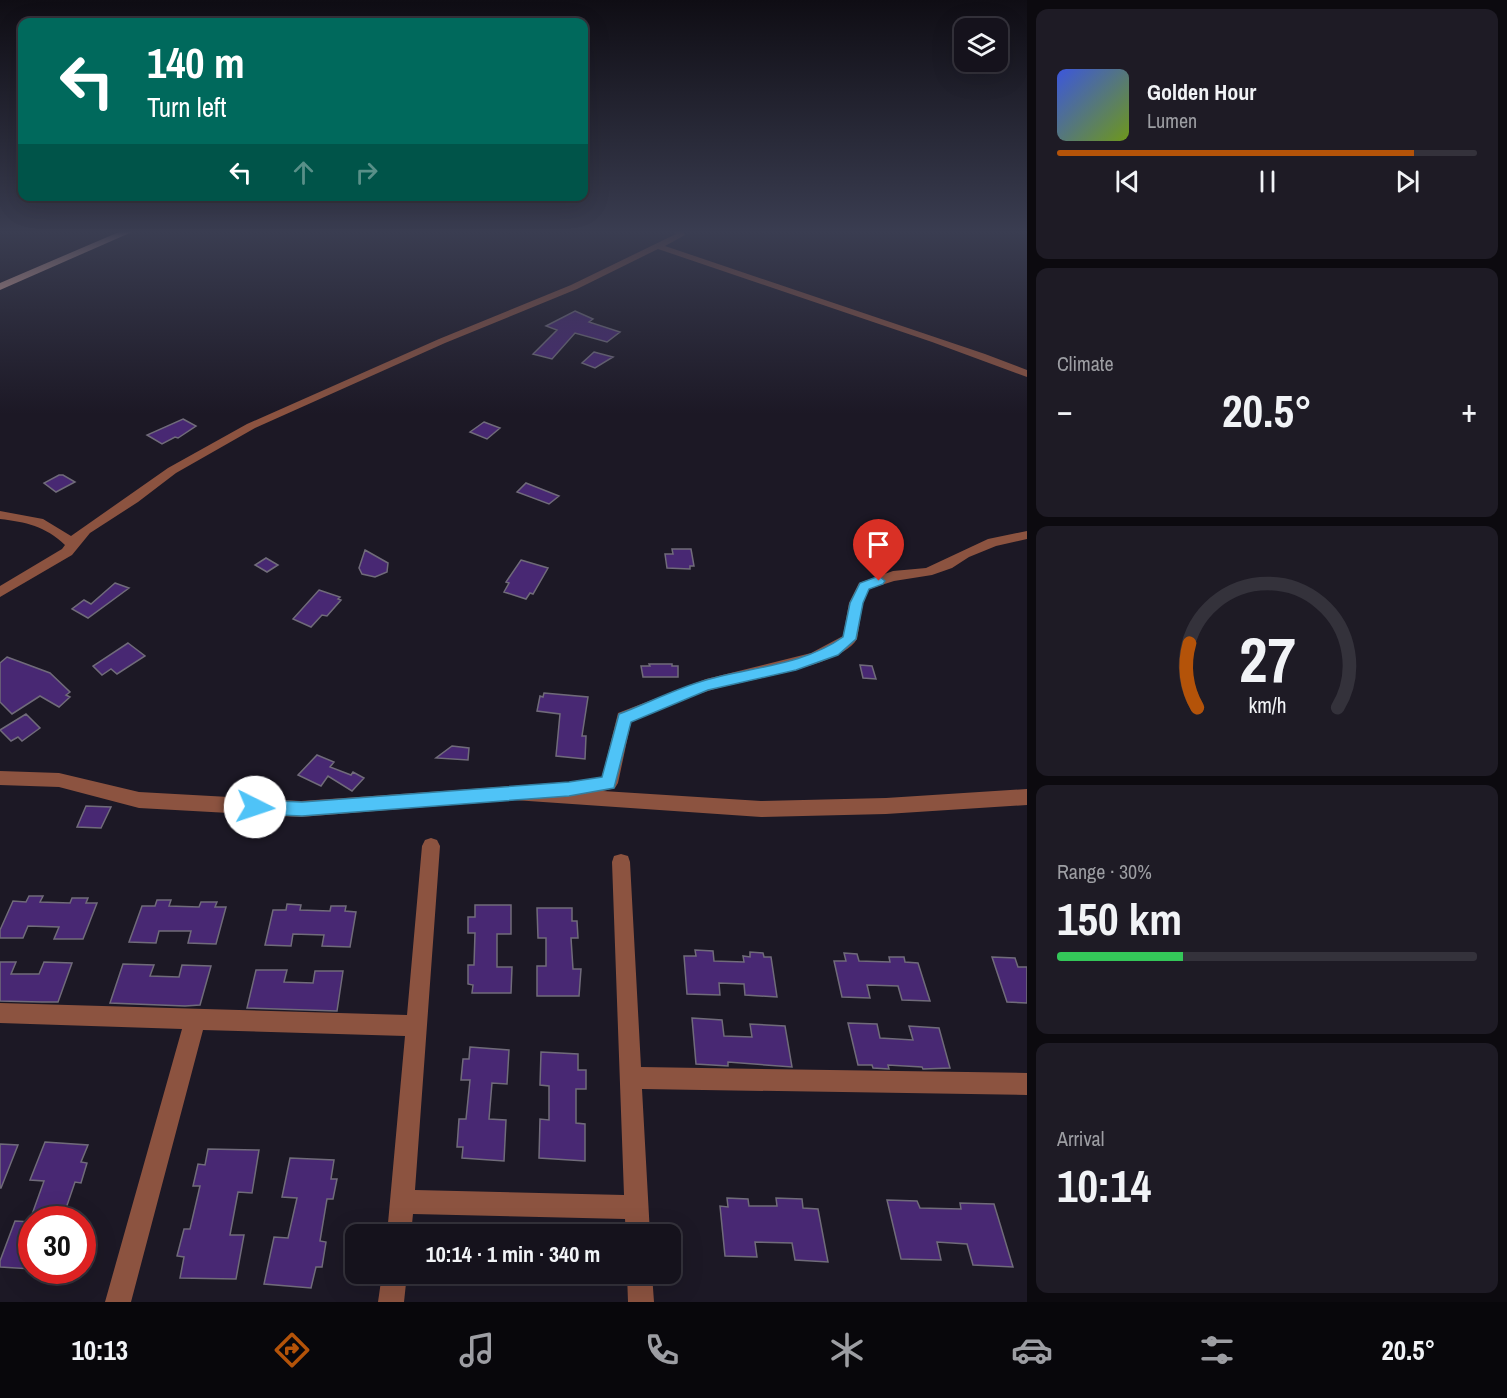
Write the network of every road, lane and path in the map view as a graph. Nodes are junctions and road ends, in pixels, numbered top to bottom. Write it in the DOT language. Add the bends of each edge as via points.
graph roads {
  1 [pos="560,293"];
  2 [pos="793,293"];
  3 [pos="1027,374"];
  4 [pos="0,515"];
  5 [pos="1027,535"];
  6 [pos="71,543"];
  7 [pos="0,592"];
  8 [pos="0,778"];
  9 [pos="514,793"];
  10 [pos="1027,797"];
  11 [pos="431,846"];
  12 [pos="621,862"];
  13 [pos="0,1013"];
  14 [pos="195,1019"];
  15 [pos="417,1026"];
  16 [pos="631,1078"];
  17 [pos="1027,1084"];
  18 [pos="403,1202"];
  19 [pos="637,1207"];
  20 [pos="400,1224"];
  21 [pos="638,1224"];
  22 [pos="394,1284"];
  23 [pos="640,1284"];
  24 [pos="118,1302"];
  25 [pos="391,1302"];
  26 [pos="641,1302"];
  1 -- 6 [label="street" via="251,426 178,466"];
  2 -- 3 [label="street" via="853,310"];
  4 -- 6 [label="street" via="54,527"];
  5 -- 9 [label="street" via="993,542 927,572 893,576 864,586 856,603 849,639 833,651 796,665 706,685 624,718 609,783"];
  6 -- 7 [label="street" via="67,552"];
  8 -- 9 [label="street" via="59,780 139,800 302,809"];
  9 -- 10 [label="street" via="761,809"];
  11 -- 15 [label="street"];
  12 -- 16 [label="street"];
  13 -- 14 [label="street"];
  14 -- 15 [label="street"];
  14 -- 24 [label="street"];
  15 -- 18 [label="street"];
  16 -- 17 [label="street"];
  16 -- 19 [label="street"];
  18 -- 19 [label="street"];
  18 -- 20 [label="street"];
  19 -- 21 [label="street"];
  22 -- 25 [label="street"];
  23 -- 26 [label="street"];
}
